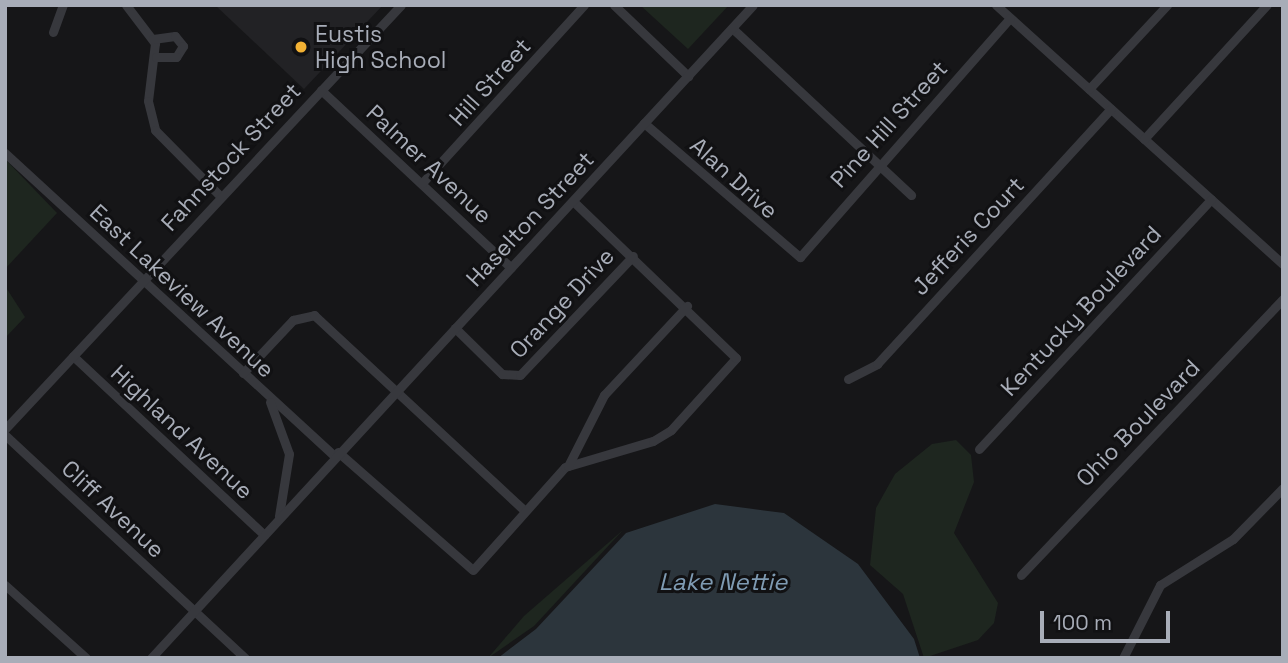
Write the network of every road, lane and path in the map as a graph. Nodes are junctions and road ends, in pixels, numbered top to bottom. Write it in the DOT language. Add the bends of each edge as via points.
graph roads {
  1 [pos="63,5"];
  2 [pos="126,5"];
  3 [pos="401,5"];
  4 [pos="584,5"];
  5 [pos="614,5"];
  6 [pos="753,5"];
  7 [pos="996,5"];
  8 [pos="1167,5"];
  9 [pos="1263,7"];
  10 [pos="1010,18"];
  11 [pos="732,28"];
  12 [pos="54,32"];
  13 [pos="153,39"];
  14 [pos="156,57"];
  15 [pos="688,76"];
  16 [pos="1089,89"];
  17 [pos="321,90"];
  18 [pos="1111,109"];
  19 [pos="644,123"];
  20 [pos="1144,139"];
  21 [pos="5,153"];
  22 [pos="879,163"];
  23 [pos="422,183"];
  24 [pos="911,195"];
  25 [pos="221,197"];
  26 [pos="1211,199"];
  27 [pos="573,201"];
  28 [pos="633,256"];
  29 [pos="800,257"];
  30 [pos="1283,264"];
  31 [pos="511,268"];
  32 [pos="143,280"];
  33 [pos="1283,299"];
  34 [pos="687,306"];
  35 [pos="455,328"];
  36 [pos="73,356"];
  37 [pos="243,373"];
  38 [pos="848,379"];
  39 [pos="397,392"];
  40 [pos="268,397"];
  41 [pos="5,429"];
  42 [pos="5,435"];
  43 [pos="979,449"];
  44 [pos="336,454"];
  45 [pos="568,466"];
  46 [pos="1283,488"];
  47 [pos="524,510"];
  48 [pos="277,521"];
  49 [pos="264,535"];
  50 [pos="1021,575"];
  51 [pos="5,584"];
  52 [pos="195,610"];
  53 [pos="86,658"];
  54 [pos="151,658"];
  55 [pos="245,658"];
  56 [pos="1123,658"];
  1 -- 12 [label="street"];
  2 -- 13 [label="street"];
  3 -- 17 [label="street, Fahnstock Street"];
  4 -- 23 [label="street, Hill Street"];
  5 -- 15 [label="street"];
  6 -- 11 [label="street, Haselton Street"];
  7 -- 10 [label="street"];
  8 -- 16 [label="street"];
  9 -- 20 [label="street"];
  10 -- 16 [label="street"];
  10 -- 22 [label="street, Pine Hill Street"];
  11 -- 15 [label="street, Haselton Street"];
  11 -- 22 [label="street"];
  13 -- 14 [label="street"];
  13 -- 14 [label="street" via="175,36 183,46 176,57"];
  14 -- 25 [label="street" via="148,101 155,130"];
  15 -- 19 [label="street, Haselton Street"];
  16 -- 18 [label="street"];
  17 -- 23 [label="street, Palmer Avenue"];
  17 -- 25 [label="street, Fahnstock Street"];
  18 -- 20 [label="street"];
  18 -- 38 [label="street, Jefferis Court" via="877,364"];
  19 -- 27 [label="street, Haselton Street"];
  19 -- 29 [label="street, Alan Drive"];
  20 -- 26 [label="street"];
  21 -- 32 [label="street, East Lakeview Avenue"];
  22 -- 24 [label="street"];
  22 -- 29 [label="street, Pine Hill Street"];
  23 -- 31 [label="street, Palmer Avenue"];
  25 -- 32 [label="street, Fahnstock Street"];
  26 -- 30 [label="street"];
  26 -- 43 [label="street, Kentucky Boulevard"];
  27 -- 28 [label="street"];
  27 -- 31 [label="street, Haselton Street"];
  28 -- 34 [label="street"];
  28 -- 35 [label="street, Orange Drive" via="520,375 502,374"];
  31 -- 35 [label="street, Haselton Street"];
  32 -- 36 [label="street, Fahnstock Street"];
  32 -- 37 [label="street, East Lakeview Avenue"];
  33 -- 50 [label="street, Ohio Boulevard"];
  34 -- 45 [label="street" via="604,395"];
  34 -- 45 [label="street" via="735,360 662,437"];
  35 -- 39 [label="street, Haselton Street"];
  36 -- 41 [label="street, Fahnstock Street"];
  36 -- 49 [label="street, Highland Avenue"];
  37 -- 39 [label="street" via="280,331 308,313"];
  37 -- 40 [label="street, East Lakeview Avenue"];
  39 -- 44 [label="street, Haselton Street"];
  39 -- 47 [label="street"];
  40 -- 44 [label="street, East Lakeview Avenue"];
  40 -- 48 [label="street" via="289,454"];
  42 -- 52 [label="street, Cliff Avenue"];
  44 -- 47 [label="street, East Lakeview Avenue" via="473,570"];
  44 -- 48 [label="street, Haselton Street"];
  45 -- 47 [label="street"];
  46 -- 56 [label="street" via="1223,547 1160,585"];
  48 -- 49 [label="street, Haselton Street"];
  49 -- 52 [label="street, Haselton Street"];
  51 -- 53 [label="street"];
  52 -- 54 [label="street, Haselton Street"];
  52 -- 55 [label="street, Cliff Avenue"];
}
